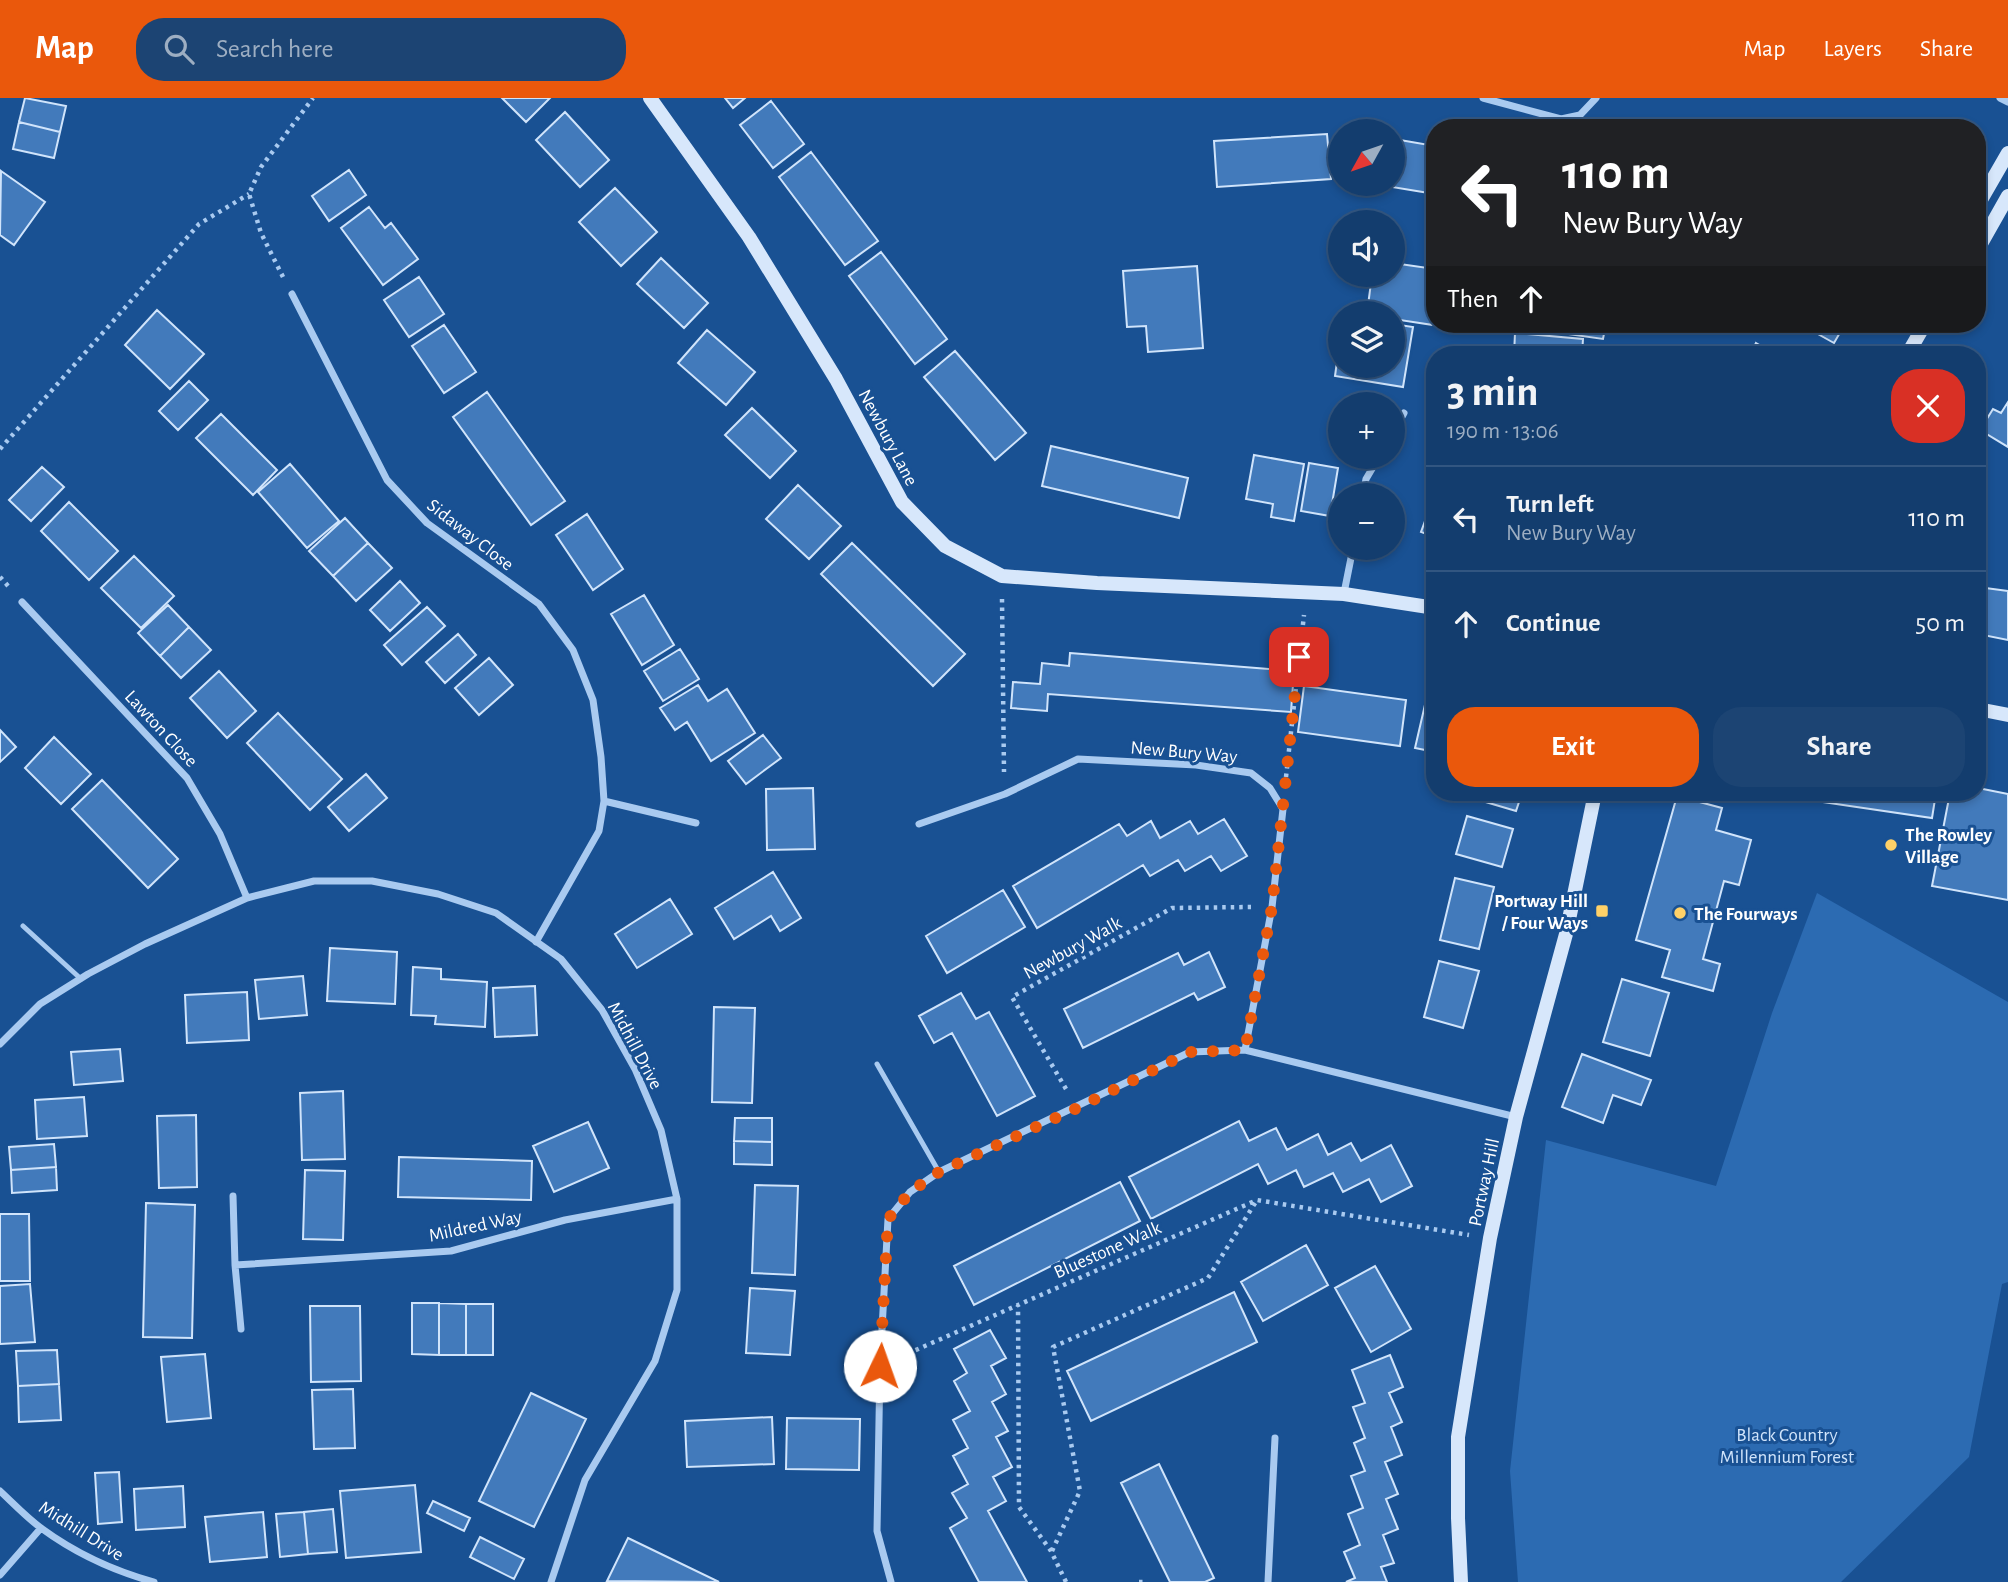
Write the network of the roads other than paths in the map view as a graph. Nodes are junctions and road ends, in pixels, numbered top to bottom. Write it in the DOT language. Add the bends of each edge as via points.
graph roads {
  1 [pos="650,98"];
  2 [pos="1483,98"];
  3 [pos="1596,98"];
  4 [pos="2000,98"];
  5 [pos="2008,102"];
  6 [pos="2008,153"];
  7 [pos="1986,191"];
  8 [pos="2008,196"];
  9 [pos="1986,235"];
  10 [pos="292,294"];
  11 [pos="1351,560"];
  12 [pos="1344,594"];
  13 [pos="22,602"];
  14 [pos="1426,607"];
  15 [pos="1986,711"];
  16 [pos="2008,715"];
  17 [pos="604,801"];
  18 [pos="1594,801"];
  19 [pos="696,823"];
  20 [pos="919,824"];
  21 [pos="247,898"];
  22 [pos="23,926"];
  23 [pos="536,942"];
  24 [pos="81,979"];
  25 [pos="0,1044"];
  26 [pos="1245,1050"];
  27 [pos="877,1064"];
  28 [pos="1516,1116"];
  29 [pos="939,1172"];
  30 [pos="233,1196"];
  31 [pos="677,1199"];
  32 [pos="235,1265"];
  33 [pos="241,1329"];
  34 [pos="1275,1438"];
  35 [pos="0,1491"];
  36 [pos="41,1528"];
  37 [pos="0,1575"];
  38 [pos="154,1582"];
  39 [pos="551,1582"];
  40 [pos="891,1582"];
  41 [pos="1268,1582"];
  42 [pos="1461,1582"];
  1 -- 12 [label="street, Newbury Lane" via="750,237 836,379 902,502 945,546 1002,576"];
  2 -- 3 [label="street" via="1561,119 1580,115"];
  4 -- 5 [label="street"];
  6 -- 7 [label="street"];
  8 -- 9 [label="street"];
  10 -- 17 [label="street, Sidaway Close" via="387,480 427,523 539,604 573,650 593,700"];
  11 -- 12 [label="street"];
  12 -- 14 [label="street, Newbury Lane"];
  13 -- 21 [label="street, Lawton Close" via="187,778 220,834"];
  15 -- 16 [label="street"];
  17 -- 19 [label="street"];
  17 -- 23 [label="street, Sidaway Close" via="598,831"];
  18 -- 28 [label="street, Portway Hill" via="1566,934"];
  20 -- 26 [label="street, New Bury Way" via="1005,794 1078,759 1196,765 1251,773 1270,788 1283,809 1272,907"];
  21 -- 23 [label="street, Midhill Drive" via="314,881 372,881 438,894 496,913"];
  21 -- 24 [label="street, Midhill Drive"];
  22 -- 24 [label="lane"];
  23 -- 31 [label="street, Midhill Drive" via="561,959 602,1010 635,1069 661,1130"];
  24 -- 25 [label="street, Midhill Drive" via="40,1004"];
  26 -- 28 [label="street"];
  26 -- 29 [label="street" via="1190,1052"];
  27 -- 29 [label="lane"];
  28 -- 42 [label="street, Portway Hill" via="1490,1238 1458,1437"];
  29 -- 40 [label="street" via="910,1192 888,1219 877,1531"];
  30 -- 32 [label="street"];
  31 -- 32 [label="street, Mildred Way" via="565,1220 451,1251"];
  31 -- 39 [label="street, Midhill Drive" via="677,1290 655,1361 585,1480"];
  32 -- 33 [label="street"];
  34 -- 41 [label="street"];
  35 -- 36 [label="street, Midhill Drive"];
  36 -- 37 [label="street"];
  36 -- 38 [label="street, Midhill Drive" via="119,1573"];
}
